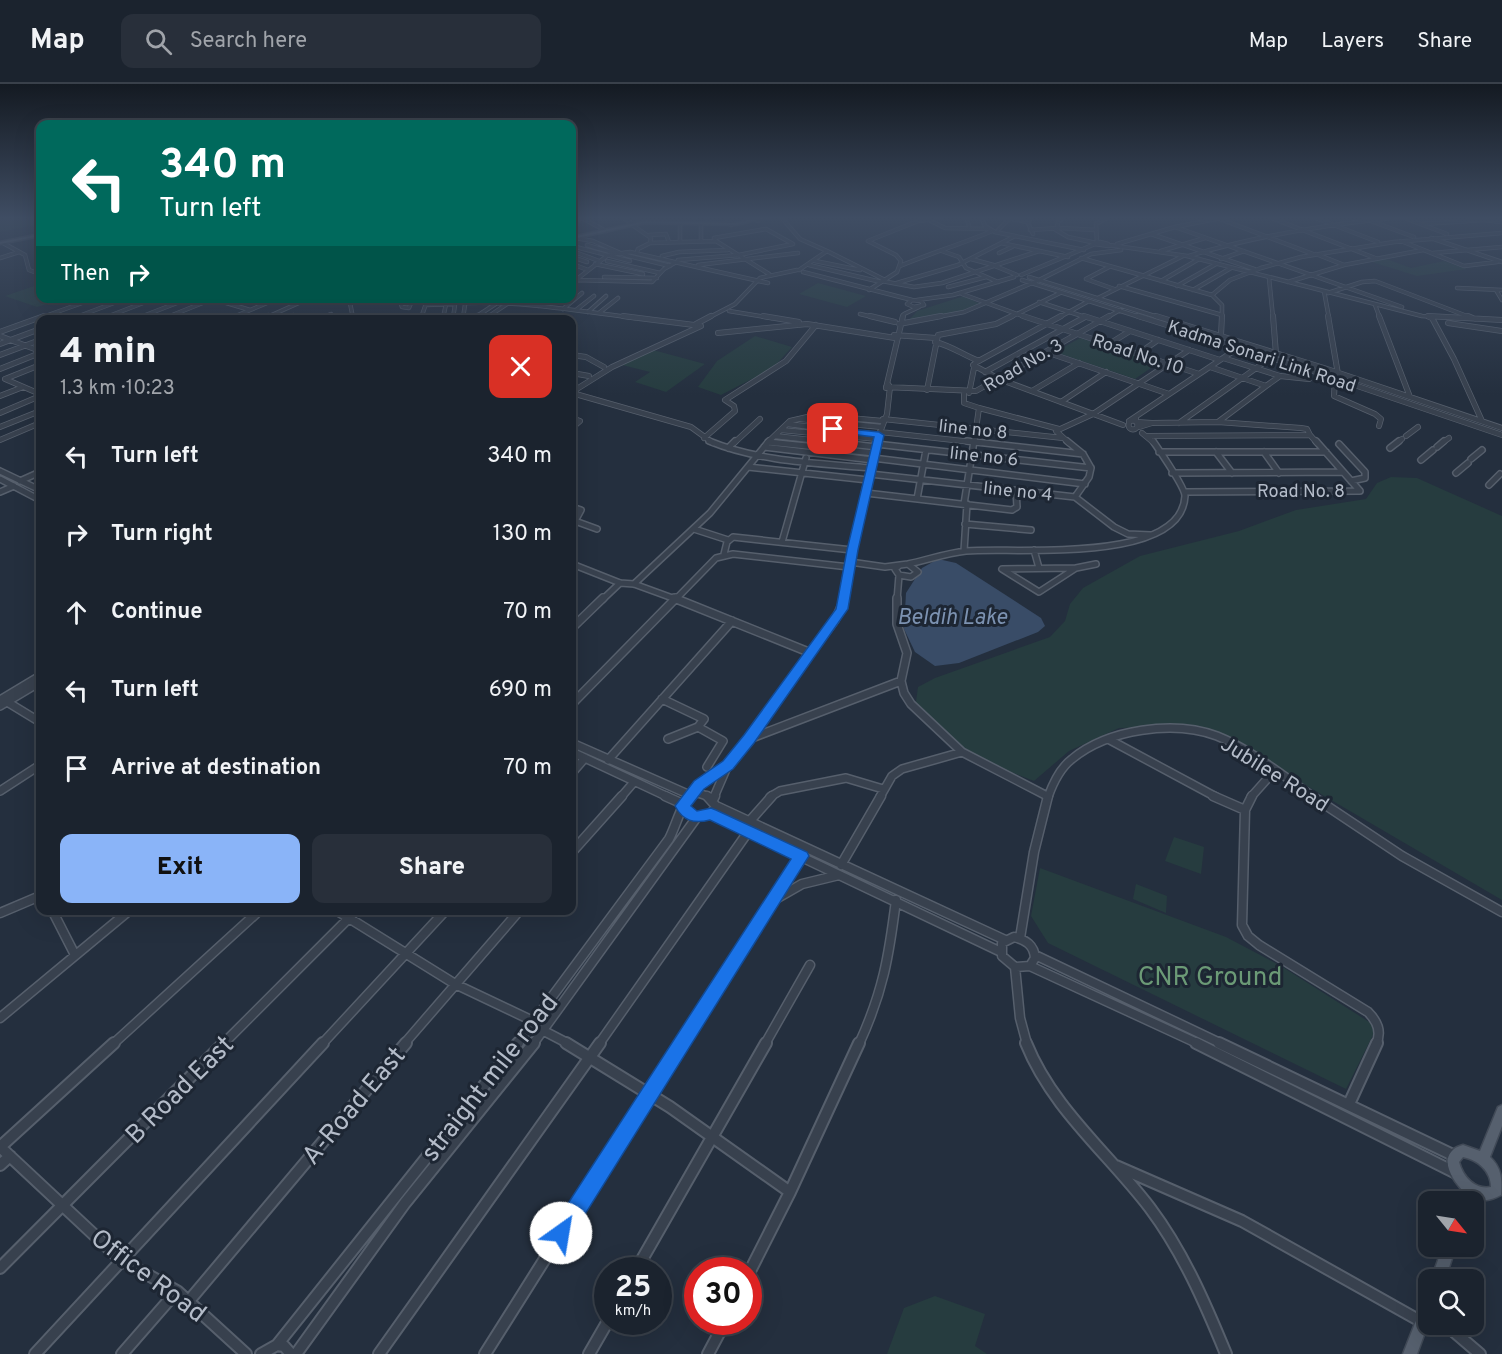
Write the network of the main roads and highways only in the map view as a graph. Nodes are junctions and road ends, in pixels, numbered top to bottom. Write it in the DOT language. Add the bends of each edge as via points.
graph roads {
  1 [pos="1502,1111"];
  2 [pos="1483,1158"];
  3 [pos="1499,1174"];
  4 [pos="1467,1191"];
  5 [pos="1499,1192"];
  6 [pos="1484,1195"];
  7 [pos="1418,1333"];
  8 [pos="1410,1354"];
  1 -- 2 [label="main road"];
  2 -- 3 [label="main road"];
  2 -- 4 [label="main road" via="1469,1152 1455,1156 1456,1173"];
  3 -- 5 [label="main road"];
  5 -- 6 [label="main road"];
  7 -- 8 [label="main road"];
}
